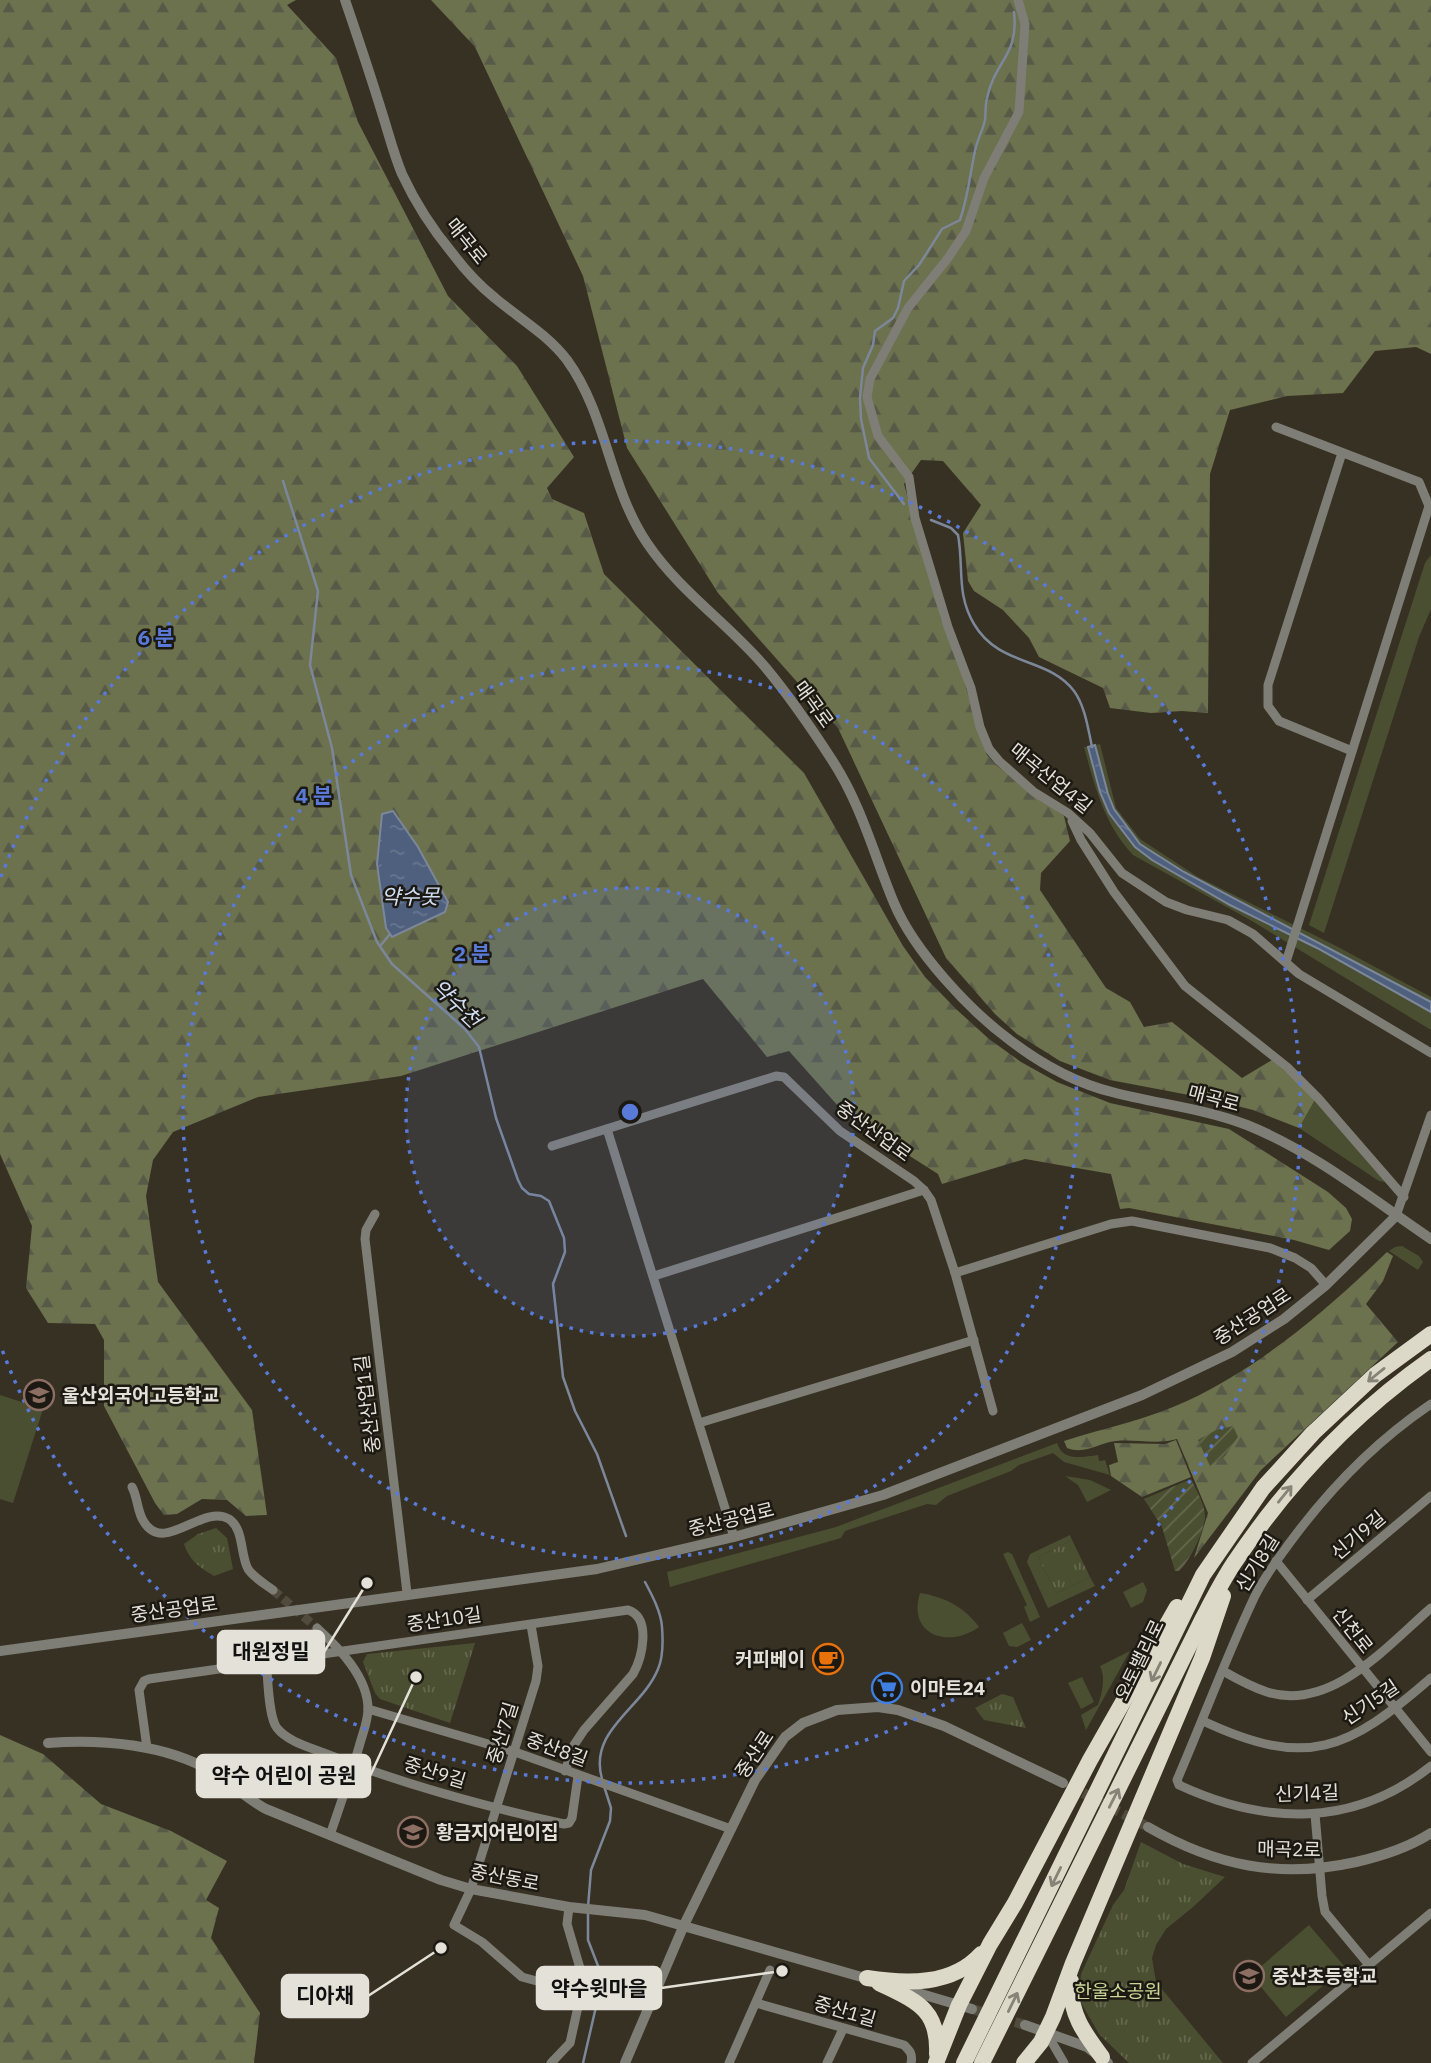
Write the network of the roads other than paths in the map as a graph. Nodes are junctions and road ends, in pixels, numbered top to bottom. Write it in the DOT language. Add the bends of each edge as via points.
graph roads {
  1 [pos="345,0"];
  2 [pos="1018,0"];
  3 [pos="1276,427"];
  4 [pos="1342,453"];
  5 [pos="1352,751"];
  6 [pos="1068,813"];
  7 [pos="1288,958"];
  8 [pos="1431,1054"];
  9 [pos="1431,1115"];
  10 [pos="607,1129"];
  11 [pos="552,1146"];
  12 [pos="924,1190"];
  13 [pos="1404,1198"];
  14 [pos="375,1214"];
  15 [pos="1396,1216"];
  16 [pos="1431,1239"];
  17 [pos="955,1273"];
  18 [pos="654,1276"];
  19 [pos="1326,1285"];
  20 [pos="1431,1334"];
  21 [pos="974,1340"];
  22 [pos="1431,1359"];
  23 [pos="1431,1404"];
  24 [pos="993,1411"];
  25 [pos="699,1423"];
  26 [pos="132,1487"];
  27 [pos="1431,1496"];
  28 [pos="734,1537"];
  29 [pos="1276,1561"];
  30 [pos="1232,1565"];
  31 [pos="1203,1575"];
  32 [pos="273,1590"];
  33 [pos="407,1594"];
  34 [pos="1307,1600"];
  35 [pos="1431,1608"];
  36 [pos="531,1625"];
  37 [pos="317,1628"];
  38 [pos="0,1651"];
  39 [pos="343,1651"];
  40 [pos="266,1660"];
  41 [pos="1361,1668"];
  42 [pos="1223,1671"];
  43 [pos="1431,1678"];
  44 [pos="368,1709"];
  45 [pos="1395,1710"];
  46 [pos="1203,1721"];
  47 [pos="48,1743"];
  48 [pos="148,1748"];
  49 [pos="515,1752"];
  50 [pos="1431,1752"];
  51 [pos="354,1765"];
  52 [pos="1431,1766"];
  53 [pos="565,1771"];
  54 [pos="578,1776"];
  55 [pos="1063,1783"];
  56 [pos="1179,1785"];
  57 [pos="497,1809"];
  58 [pos="1315,1814"];
  59 [pos="1148,1827"];
  60 [pos="732,1829"];
  61 [pos="1431,1833"];
  62 [pos="330,1835"];
  63 [pos="1320,1869"];
  64 [pos="471,1889"];
  65 [pos="569,1907"];
  66 [pos="1431,1913"];
  67 [pos="684,1925"];
  68 [pos="990,1944"];
  69 [pos="1073,1963"];
  70 [pos="1369,1965"];
  71 [pos="770,1970"];
  72 [pos="870,1979"];
  73 [pos="581,1993"];
  74 [pos="756,2003"];
  75 [pos="965,2007"];
  76 [pos="1025,2025"];
  77 [pos="843,2029"];
  78 [pos="1046,2032"];
  79 [pos="1105,2060"];
  80 [pos="551,2063"];
  81 [pos="625,2063"];
  82 [pos="729,2063"];
  83 [pos="827,2063"];
  84 [pos="911,2063"];
  85 [pos="936,2063"];
  86 [pos="964,2063"];
  87 [pos="982,2063"];
  88 [pos="1024,2063"];
  89 [pos="1065,2063"];
  90 [pos="1252,2063"];
  1 -- 15 [label="street, 매곡로" via="402,173 426,217 471,276 554,344 567,361 588,397 640,532 681,586 766,668 833,760 850,789 895,907 933,963 993,1027 1057,1069 1108,1091 1219,1115 1261,1131 1307,1155"];
  2 -- 6 [label="street, 매곡산업4길" via="1025,24 1019,112 984,178 966,231 908,308 870,379 867,397 878,436 909,477 915,517 989,749 1034,792"];
  3 -- 4 [label="street"];
  4 -- 5 [label="street" via="1268,685 1268,706 1279,721"];
  4 -- 5 [label="street" via="1419,482 1429,506"];
  5 -- 7 [label="street"];
  6 -- 7 [label="street, 매곡산업4길" via="1122,873 1166,902 1228,920"];
  6 -- 13 [label="street" via="1114,892 1185,986 1287,1067"];
  7 -- 8 [label="street, 매곡산업4길" via="1299,974"];
  9 -- 13 [label="street"];
  10 -- 11 [label="street, 중산산업로"];
  10 -- 12 [label="street, 중산산업로" via="784,1077 834,1126"];
  10 -- 18 [label="street"];
  12 -- 17 [label="street"];
  12 -- 18 [label="street"];
  13 -- 15 [label="street"];
  14 -- 33 [label="street, 중산산업1길" via="365,1239"];
  15 -- 16 [label="street, 매곡로"];
  15 -- 19 [label="street, 중산공업로"];
  17 -- 19 [label="street" via="1132,1221 1270,1248 1311,1268"];
  17 -- 21 [label="street"];
  18 -- 25 [label="street"];
  19 -- 28 [label="street, 중산공업로" via="1241,1347 1142,1395 883,1495"];
  20 -- 31 [label="highway, 오토밸리로, one-way" via="1375,1375 1313,1433 1263,1488"];
  21 -- 24 [label="street"];
  21 -- 25 [label="street"];
  30 -- 22 [label="highway, 오토밸리로, one-way" via="1285,1493 1339,1435"];
  23 -- 29 [label="street, 신기8길" via="1345,1475"];
  25 -- 28 [label="street"];
  26 -- 32 [label="street" via="144,1522 155,1531 173,1532 210,1516 230,1520 247,1567"];
  27 -- 34 [label="street, 신기9길"];
  28 -- 33 [label="street, 중산공업로" via="597,1569"];
  29 -- 34 [label="street, 신천로"];
  29 -- 42 [label="street, 신기8길" via="1254,1597"];
  30 -- 69 [label="highway" via="1202,1658"];
  87 -- 30 [label="highway, 오토밸리로, one-way"];
  31 -- 68 [label="highway" via="1169,1620"];
  31 -- 86 [label="highway, 오토밸리로, one-way"];
  33 -- 38 [label="street, 중산공업로"];
  34 -- 41 [label="street, 신천로"];
  35 -- 41 [label="street"];
  36 -- 39 [label="street, 중산10길"];
  36 -- 49 [label="street, 중산7길" via="538,1666"];
  36 -- 53 [label="street, 중산10길" via="628,1610 638,1617 642,1634 633,1674 574,1745"];
  37 -- 39 [label="street"];
  39 -- 40 [label="street, 중산10길"];
  39 -- 44 [label="street"];
  40 -- 48 [label="street, 중산10길" via="144,1681 139,1690"];
  40 -- 51 [label="street, 중산9길" via="275,1727 299,1743"];
  41 -- 42 [label="street" via="1330,1688 1300,1695 1268,1692"];
  41 -- 45 [label="street, 신천로"];
  42 -- 46 [label="street, 신기8길"];
  43 -- 45 [label="street, 신기5길"];
  44 -- 49 [label="street, 중산8길"];
  44 -- 51 [label="street"];
  45 -- 46 [label="street, 신기5길" via="1346,1740 1306,1748 1239,1738"];
  45 -- 50 [label="street, 신천로"];
  46 -- 56 [label="street, 신기8길" via="1177,1780"];
  47 -- 48 [label="street, 중산동로"];
  48 -- 62 [label="street, 중산동로" via="188,1760 257,1804"];
  49 -- 53 [label="street, 중산8길"];
  49 -- 57 [label="street, 중산7길"];
  51 -- 57 [label="street, 중산9길"];
  51 -- 62 [label="street"];
  52 -- 58 [label="street, 신기4길" via="1377,1799"];
  53 -- 54 [label="street, 중산8길"];
  54 -- 57 [label="street, 중산9길" via="569,1823"];
  54 -- 60 [label="street, 중산8길"];
  55 -- 60 [label="street, 중산로" via="917,1715 878,1707 837,1710 803,1723 785,1737 755,1780"];
  56 -- 58 [label="street, 신기4길" via="1239,1808"];
  57 -- 64 [label="street, 중산7길"];
  58 -- 63 [label="street"];
  59 -- 63 [label="street, 매곡2로" via="1230,1863 1287,1871"];
  60 -- 67 [label="street, 중산로"];
  61 -- 63 [label="street, 매곡2로" via="1399,1850"];
  62 -- 64 [label="street, 중산동로"];
  63 -- 70 [label="street" via="1325,1912"];
  64 -- 65 [label="street, 중산동로"];
  64 -- 73 [label="street, 중산7길" via="454,1925 482,1942 522,1977"];
  65 -- 67 [label="street, 중산동로"];
  65 -- 73 [label="street" via="567,1924 582,1975"];
  66 -- 70 [label="street"];
  67 -- 72 [label="street, 중산동로"];
  67 -- 81 [label="street, 중산로"];
  68 -- 72 [label="highway" via="971,1965 937,1979"];
  68 -- 75 [label="highway"];
  69 -- 78 [label="highway"];
  69 -- 79 [label="highway" via="1075,2015"];
  70 -- 90 [label="street"];
  71 -- 74 [label="street"];
  72 -- 75 [label="street, 중산동로"];
  72 -- 85 [label="highway" via="912,2000 932,2018"];
  73 -- 80 [label="street" via="570,2043"];
  74 -- 77 [label="street, 중산1길"];
  74 -- 82 [label="street"];
  75 -- 85 [label="highway"];
  76 -- 78 [label="street"];
  77 -- 83 [label="street"];
  77 -- 84 [label="street, 중산1길" via="904,2045 913,2057"];
  78 -- 79 [label="street" via="1087,2047"];
  78 -- 88 [label="highway"];
  78 -- 89 [label="street"];
}
